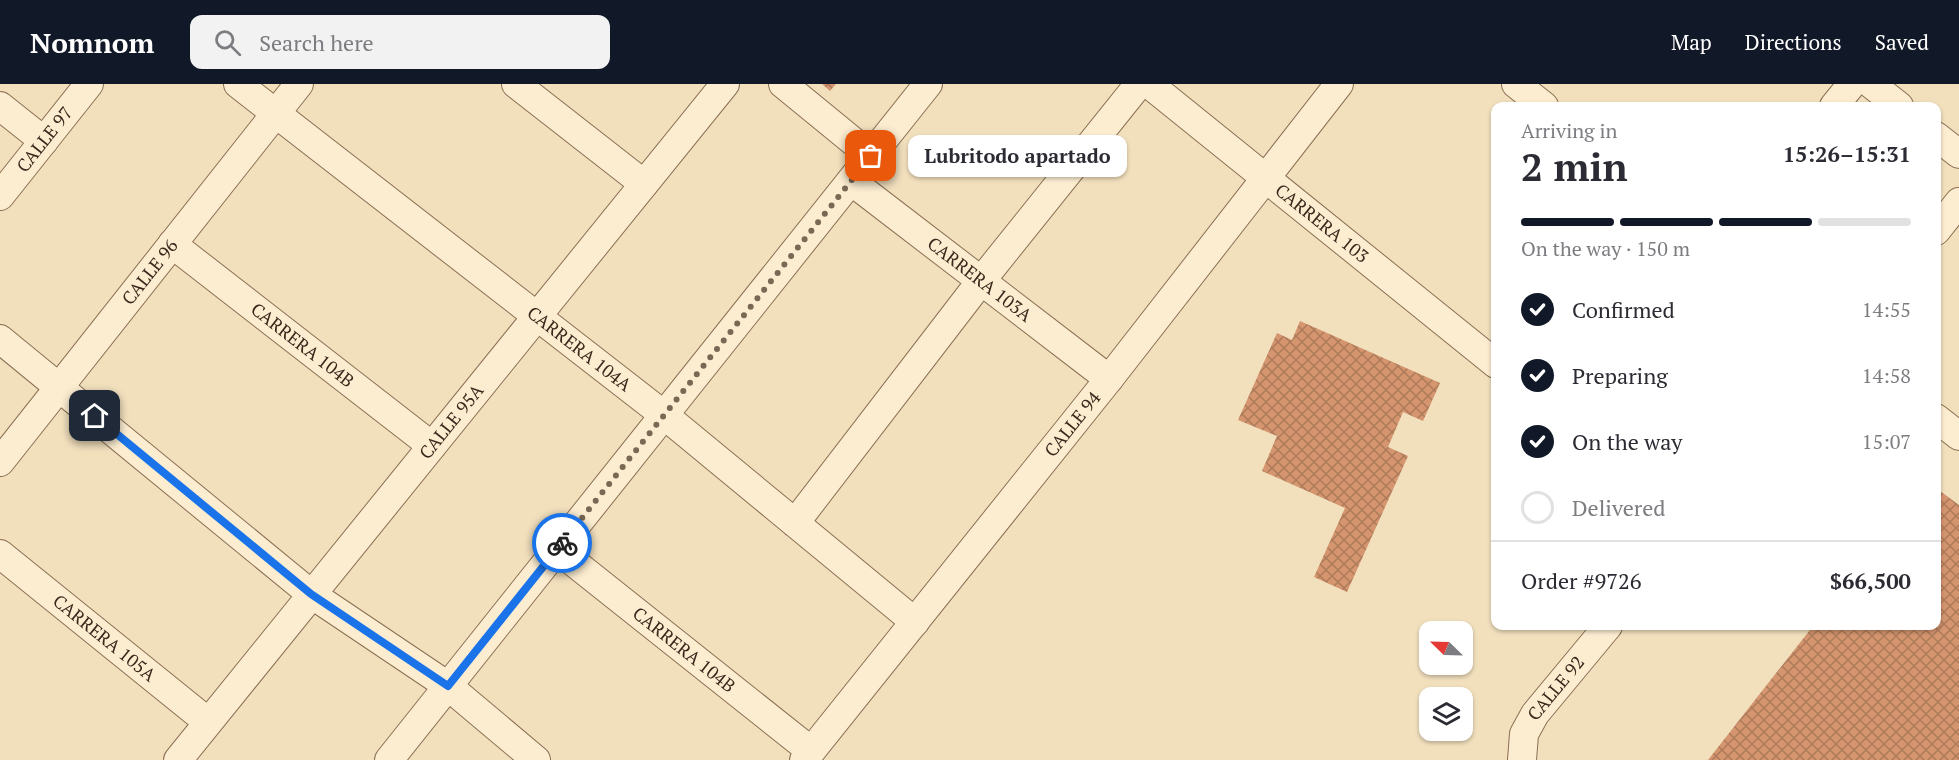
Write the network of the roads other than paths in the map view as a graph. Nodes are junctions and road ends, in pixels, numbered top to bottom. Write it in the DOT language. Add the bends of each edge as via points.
graph roads {
  1 [pos="90,84"];
  2 [pos="238,84"];
  3 [pos="299,84"];
  4 [pos="516,84"];
  5 [pos="725,84"];
  6 [pos="783,84"];
  7 [pos="928,84"];
  8 [pos="1139,84"];
  9 [pos="1149,84"];
  10 [pos="1339,84"];
  11 [pos="1516,84"];
  12 [pos="1852,84"];
  13 [pos="1871,84"];
  14 [pos="1539,102"];
  15 [pos="1837,102"];
  16 [pos="1894,102"];
  17 [pos="0,105"];
  18 [pos="276,112"];
  19 [pos="1941,140"];
  20 [pos="44,141"];
  21 [pos="1959,154"];
  22 [pos="871,156"];
  23 [pos="1264,178"];
  24 [pos="851,181"];
  25 [pos="644,184"];
  26 [pos="0,196"];
  27 [pos="1959,202"];
  28 [pos="1941,225"];
  29 [pos="171,243"];
  30 [pos="981,281"];
  31 [pos="537,317"];
  32 [pos="0,339"];
  33 [pos="1491,360"];
  34 [pos="1109,379"];
  35 [pos="59,386"];
  36 [pos="664,415"];
  37 [pos="1941,422"];
  38 [pos="1959,436"];
  39 [pos="432,446"];
  40 [pos="0,462"];
  41 [pos="795,523"];
  42 [pos="557,549"];
  43 [pos="0,554"];
  44 [pos="311,594"];
  45 [pos="915,622"];
  46 [pos="1605,630"];
  47 [pos="448,686"];
  48 [pos="208,722"];
  49 [pos="807,756"];
  50 [pos="178,760"];
  51 [pos="389,760"];
  52 [pos="536,760"];
  53 [pos="1522,760"];
  1 -- 20 [label="street, CALLE 97"];
  2 -- 18 [label="street, CARRERA 104A"];
  3 -- 18 [label="street, CALLE 96"];
  4 -- 25 [label="street"];
  5 -- 25 [label="street, CALLE 95A"];
  6 -- 22 [label="street"];
  7 -- 22 [label="street"];
  8 -- 30 [label="street"];
  9 -- 23 [label="street, CARRERA 103"];
  10 -- 23 [label="street, CALLE 94"];
  11 -- 14 [label="street"];
  12 -- 15 [label="street"];
  13 -- 16 [label="street"];
  17 -- 20 [label="street"];
  18 -- 29 [label="street, CALLE 96"];
  18 -- 31 [label="street, CARRERA 104A"];
  19 -- 21 [label="street"];
  20 -- 26 [label="street, CALLE 97"];
  22 -- 24 [label="street"];
  23 -- 33 [label="street, CARRERA 103"];
  23 -- 34 [label="street, CALLE 94"];
  24 -- 30 [label="street, CARRERA 103A"];
  24 -- 36 [label="street"];
  25 -- 31 [label="street, CALLE 95A"];
  27 -- 28 [label="street"];
  29 -- 35 [label="street, CALLE 96"];
  29 -- 39 [label="street, CARRERA 104B"];
  30 -- 34 [label="street, CARRERA 103A"];
  30 -- 41 [label="street"];
  31 -- 36 [label="street, CARRERA 104A"];
  31 -- 39 [label="street, CALLE 95A"];
  32 -- 35 [label="street"];
  34 -- 45 [label="street, CALLE 94"];
  35 -- 40 [label="street, CALLE 96"];
  35 -- 44 [label="street"];
  36 -- 41 [label="street, CARRERA 104A"];
  36 -- 42 [label="street"];
  37 -- 38 [label="street"];
  39 -- 44 [label="street, CALLE 95A"];
  41 -- 45 [label="street, CARRERA 104A"];
  42 -- 47 [label="street"];
  42 -- 49 [label="street, CARRERA 104B"];
  43 -- 48 [label="street, CARRERA 105A"];
  44 -- 47 [label="street"];
  44 -- 48 [label="street, CALLE 95A"];
  45 -- 49 [label="street, CALLE 94"];
  46 -- 53 [label="street, CALLE 92" via="1535,714 1524,734"];
  47 -- 51 [label="street"];
  47 -- 52 [label="street"];
  48 -- 50 [label="street, CALLE 95A"];
}
